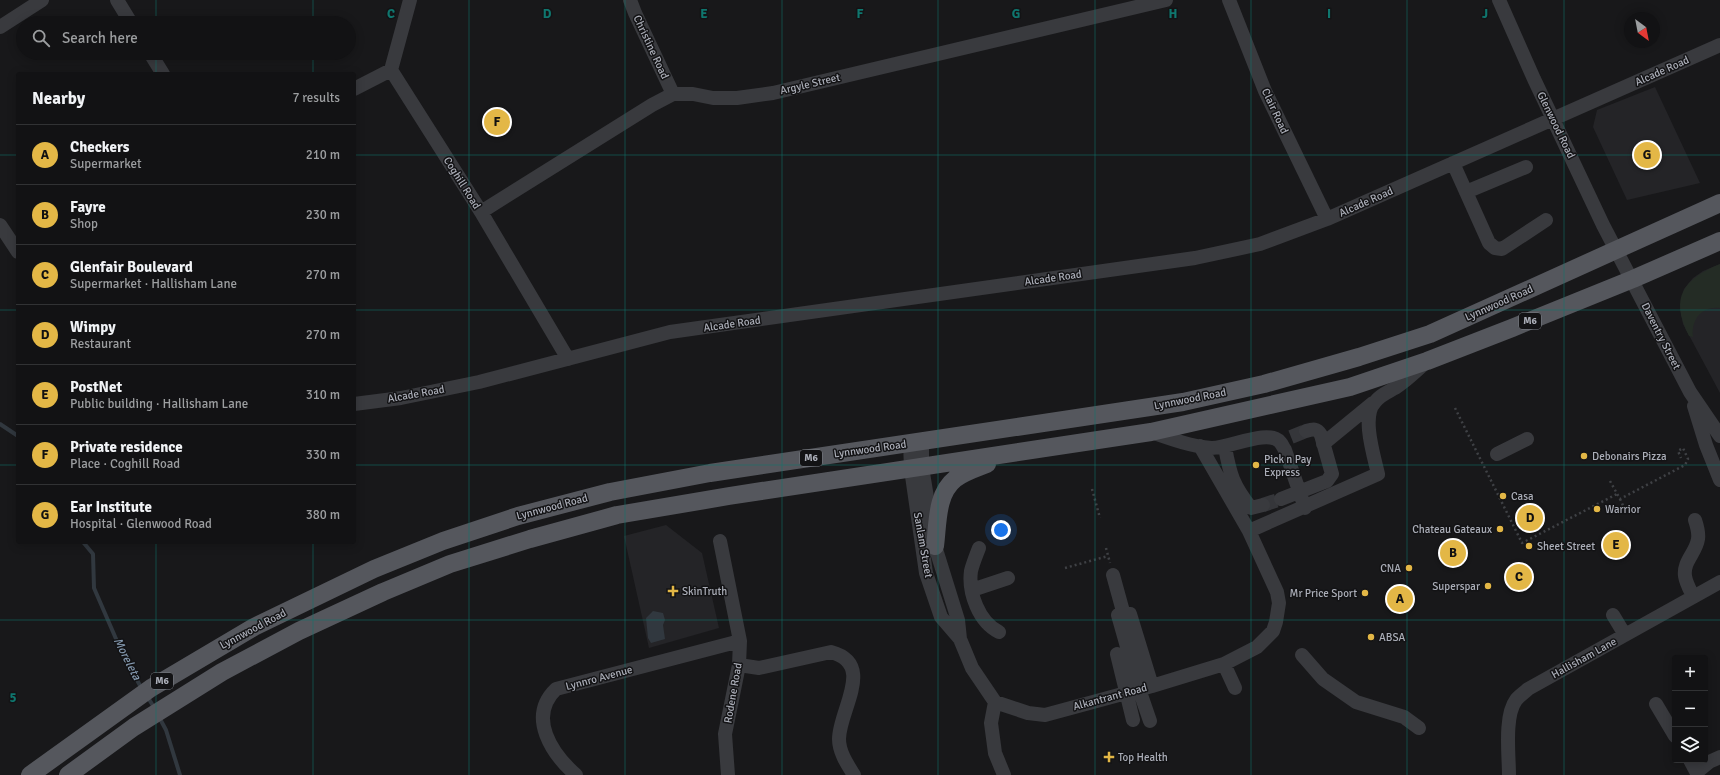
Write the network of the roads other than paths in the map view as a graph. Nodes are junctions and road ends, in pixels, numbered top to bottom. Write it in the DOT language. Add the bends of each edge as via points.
graph roads {
  1 [pos="42,0"];
  2 [pos="117,0"];
  3 [pos="410,0"];
  4 [pos="630,0"];
  5 [pos="1166,0"];
  6 [pos="1229,0"];
  7 [pos="1499,0"];
  8 [pos="17,16"];
  9 [pos="127,16"];
  10 [pos="16,17"];
  11 [pos="0,27"];
  12 [pos="1720,46"];
  13 [pos="154,60"];
  14 [pos="391,70"];
  15 [pos="162,72"];
  16 [pos="356,89"];
  17 [pos="673,94"];
  18 [pos="1553,119"];
  19 [pos="1453,163"];
  20 [pos="1526,167"];
  21 [pos="1466,192"];
  22 [pos="1720,203"];
  23 [pos="480,212"];
  24 [pos="1720,214"];
  25 [pos="1328,219"];
  26 [pos="1546,220"];
  27 [pos="0,225"];
  28 [pos="1720,241"];
  29 [pos="1617,248"];
  30 [pos="16,249"];
  31 [pos="1633,279"];
  32 [pos="568,359"];
  33 [pos="1427,361"];
  34 [pos="1690,392"];
  35 [pos="1374,402"];
  36 [pos="356,404"];
  37 [pos="1306,431"];
  38 [pos="1151,432"];
  39 [pos="1720,436"];
  40 [pos="1527,439"];
  41 [pos="916,442"];
  42 [pos="1324,444"];
  43 [pos="1200,446"];
  44 [pos="1225,447"];
  45 [pos="1014,454"];
  46 [pos="1497,454"];
  47 [pos="916,468"];
  48 [pos="1720,480"];
  49 [pos="1300,492"];
  50 [pos="1281,499"];
  51 [pos="1263,505"];
  52 [pos="1305,508"];
  53 [pos="1695,520"];
  54 [pos="1249,531"];
  55 [pos="720,541"];
  56 [pos="935,546"];
  57 [pos="979,548"];
  58 [pos="1113,575"];
  59 [pos="1008,578"];
  60 [pos="1720,582"];
  61 [pos="972,590"];
  62 [pos="1693,596"];
  63 [pos="1614,615"];
  64 [pos="999,632"];
  65 [pos="1625,635"];
  66 [pos="960,639"];
  67 [pos="740,641"];
  68 [pos="1128,651"];
  69 [pos="1302,654"];
  70 [pos="1224,664"];
  71 [pos="739,665"];
  72 [pos="1235,688"];
  73 [pos="1139,690"];
  74 [pos="995,702"];
  75 [pos="1656,704"];
  76 [pos="1133,720"];
  77 [pos="1150,721"];
  78 [pos="1420,728"];
  79 [pos="1672,731"];
  80 [pos="1720,757"];
  81 [pos="1695,769"];
  82 [pos="30,775"];
  83 [pos="68,775"];
  84 [pos="576,775"];
  85 [pos="728,775"];
  86 [pos="854,775"];
  87 [pos="1004,775"];
  88 [pos="1510,775"];
  1 -- 8 [label="street"];
  2 -- 9 [label="street"];
  3 -- 14 [label="street"];
  4 -- 17 [label="street, Christine Road"];
  5 -- 17 [label="street, Argyle Street" via="773,93 738,98"];
  6 -- 25 [label="street, Clair Road" via="1266,91"];
  7 -- 18 [label="street, Glenwood Road"];
  10 -- 11 [label="street"];
  12 -- 18 [label="street, Alcade Road"];
  13 -- 15 [label="street"];
  14 -- 16 [label="street"];
  14 -- 23 [label="street, Coghill Road"];
  17 -- 23 [label="street, Argyle Street"];
  18 -- 19 [label="street, Alcade Road"];
  18 -- 29 [label="street, Glenwood Road" via="1603,225"];
  19 -- 21 [label="street"];
  19 -- 25 [label="street, Alcade Road"];
  20 -- 21 [label="street"];
  21 -- 26 [label="street" via="1489,243 1495,248 1502,249"];
  22 -- 29 [label="main road, Lynnwood Road / M6"];
  23 -- 32 [label="street, Coghill Road"];
  24 -- 29 [label="main road" via="1640,248 1630,251"];
  25 -- 32 [label="street, Alcade Road" via="1260,244 1195,258 670,332"];
  27 -- 30 [label="street"];
  28 -- 31 [label="main road, Lynnwood Road / M6"];
  29 -- 31 [label="street, Glenwood Road"];
  29 -- 41 [label="main road, Lynnwood Road / M6" via="1430,334 1264,384 1183,402"];
  31 -- 33 [label="main road, Lynnwood Road / M6"];
  31 -- 34 [label="street, Daventry Street"];
  32 -- 36 [label="street, Alcade Road" via="479,382 401,398"];
  33 -- 35 [label="street" via="1402,383"];
  33 -- 38 [label="main road, Lynnwood Road / M6" via="1350,387"];
  34 -- 39 [label="street, Daventry Street"];
  34 -- 48 [label="street, Daventry Street"];
  35 -- 42 [label="street"];
  35 -- 52 [label="street" via="1369,412 1368,424 1378,474"];
  37 -- 42 [label="street" via="1318,431"];
  38 -- 43 [label="street"];
  38 -- 45 [label="main road, Lynnwood Road / M6"];
  40 -- 46 [label="street"];
  41 -- 47 [label="street, Sanlam Street"];
  41 -- 82 [label="main road, Lynnwood Road / M6" via="710,473 610,492 518,516 443,541 374,569 254,627 151,688"];
  42 -- 49 [label="street" via="1332,474 1327,481"];
  43 -- 44 [label="street"];
  43 -- 54 [label="street, Alkantrant Road"];
  44 -- 49 [label="street" via="1251,438 1286,439 1285,450"];
  44 -- 51 [label="street" via="1229,471 1239,493 1251,508"];
  45 -- 47 [label="main road, Lynnwood Road / M6"];
  45 -- 56 [label="main road" via="974,469 956,478 948,487 939,505"];
  47 -- 56 [label="street, Sanlam Street"];
  47 -- 66 [label="street, Sanlam Street" via="926,573 941,617"];
  47 -- 83 [label="main road, Lynnwood Road / M6" via="617,515 450,564 298,631 222,672 134,727"];
  49 -- 50 [label="street"];
  49 -- 52 [label="street"];
  52 -- 54 [label="street"];
  53 -- 62 [label="street" via="1699,537 1685,564 1684,572"];
  54 -- 70 [label="street, Alkantrant Road" via="1277,592 1279,603 1276,622 1273,631 1257,647"];
  55 -- 67 [label="street, Rodene Road"];
  56 -- 66 [label="street, Sanlam Street" via="958,620"];
  57 -- 61 [label="street" via="971,573"];
  58 -- 68 [label="street" via="1124,615"];
  59 -- 61 [label="street"];
  60 -- 62 [label="street, Hallisham Lane"];
  61 -- 64 [label="street" via="983,619"];
  62 -- 65 [label="street, Hallisham Lane"];
  63 -- 65 [label="street"];
  65 -- 88 [label="street, Hallisham Lane" via="1528,690 1515,701 1509,730"];
  66 -- 74 [label="street, Sanlam Street" via="972,668"];
  67 -- 71 [label="street, Rodene Road"];
  67 -- 84 [label="street, Lynnro Avenue" via="556,689 545,702 543,721 548,740 556,755"];
  68 -- 73 [label="street"];
  68 -- 73 [label="street"];
  69 -- 78 [label="street" via="1323,679 1356,702 1404,717"];
  70 -- 72 [label="street"];
  70 -- 73 [label="street, Alkantrant Road"];
  71 -- 85 [label="street, Rodene Road" via="725,734"];
  71 -- 86 [label="street" via="759,668 831,652 845,658 852,666 854,686 840,725 839,740 842,754"];
  73 -- 74 [label="street, Alkantrant Road" via="1045,715 1028,713"];
  73 -- 76 [label="street"];
  73 -- 77 [label="street"];
  74 -- 87 [label="street" via="991,723 995,753"];
  75 -- 79 [label="street"];
  80 -- 81 [label="street"];
}
